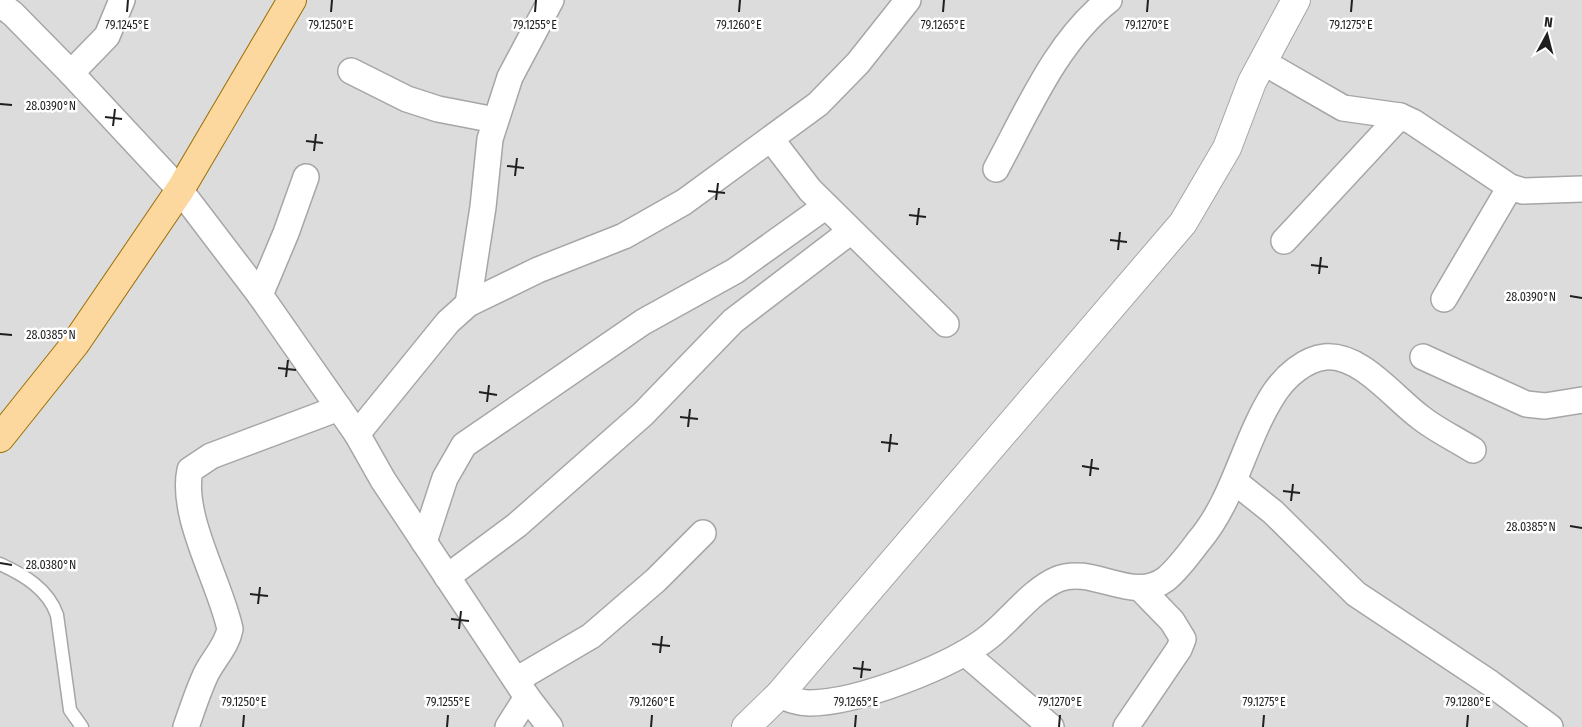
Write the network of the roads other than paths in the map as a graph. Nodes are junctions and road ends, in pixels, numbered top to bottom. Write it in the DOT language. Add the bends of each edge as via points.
graph roads {
  1 [pos="122,0"];
  2 [pos="292,0"];
  3 [pos="551,0"];
  4 [pos="908,0"];
  5 [pos="1109,0"];
  6 [pos="1296,0"];
  7 [pos="0,4"];
  8 [pos="1263,62"];
  9 [pos="351,71"];
  10 [pos="71,73"];
  11 [pos="1400,116"];
  12 [pos="495,120"];
  13 [pos="771,139"];
  14 [pos="996,169"];
  15 [pos="306,177"];
  16 [pos="1510,188"];
  17 [pos="1582,189"];
  18 [pos="180,190"];
  19 [pos="826,206"];
  20 [pos="850,231"];
  21 [pos="1284,241"];
  22 [pos="260,295"];
  23 [pos="1444,299"];
  24 [pos="468,304"];
  25 [pos="946,324"];
  26 [pos="1423,356"];
  27 [pos="1582,400"];
  28 [pos="339,408"];
  29 [pos="357,434"];
  30 [pos="0,438"];
  31 [pos="1473,450"];
  32 [pos="1234,481"];
  33 [pos="703,533"];
  34 [pos="424,542"];
  35 [pos="0,564"];
  36 [pos="447,577"];
  37 [pos="1140,588"];
  38 [pos="965,652"];
  39 [pos="522,688"];
  40 [pos="779,696"];
  41 [pos="82,727"];
  42 [pos="186,727"];
  43 [pos="508,727"];
  44 [pos="550,727"];
  45 [pos="746,727"];
  46 [pos="1051,727"];
  47 [pos="1126,727"];
  48 [pos="1550,727"];
  1 -- 10 [label="street" via="108,36"];
  2 -- 18 [label="main road"];
  3 -- 12 [label="street" via="510,77"];
  4 -- 13 [label="street" via="858,63 818,104"];
  5 -- 14 [label="street" via="1070,39"];
  6 -- 8 [label="street"];
  7 -- 10 [label="street"];
  8 -- 11 [label="street" via="1342,108"];
  8 -- 40 [label="street" via="1227,148 1183,223"];
  9 -- 12 [label="street" via="406,99"];
  10 -- 18 [label="street"];
  11 -- 16 [label="street"];
  11 -- 21 [label="street"];
  12 -- 24 [label="street"];
  13 -- 19 [label="street"];
  13 -- 24 [label="street" via="684,202 624,236 538,270"];
  15 -- 22 [label="street"];
  16 -- 17 [label="street" via="1522,191"];
  16 -- 23 [label="street"];
  18 -- 22 [label="street"];
  18 -- 30 [label="main road" via="75,344"];
  19 -- 20 [label="street"];
  19 -- 34 [label="street" via="736,271 643,322 464,445 445,478"];
  20 -- 25 [label="street"];
  20 -- 36 [label="street" via="733,320 643,414 517,525"];
  22 -- 28 [label="street"];
  24 -- 29 [label="street" via="448,322"];
  26 -- 27 [label="street" via="1526,404 1545,406"];
  28 -- 29 [label="street"];
  28 -- 42 [label="street" via="211,456 190,470 187,485 191,512 230,629 228,641 206,675"];
  29 -- 34 [label="street"];
  31 -- 32 [label="street" via="1421,418 1361,366 1326,357 1302,365 1276,391"];
  32 -- 37 [label="street" via="1215,520 1200,541 1166,579"];
  32 -- 48 [label="street" via="1273,512 1356,594"];
  33 -- 39 [label="street" via="656,580 591,636"];
  34 -- 36 [label="street"];
  35 -- 41 [label="lane" via="40,589 52,602 57,615 70,710"];
  36 -- 39 [label="street"];
  37 -- 38 [label="street" via="1090,576 1059,578 990,637"];
  37 -- 47 [label="street" via="1172,621 1183,639 1179,650"];
  38 -- 40 [label="street" via="894,686 834,701 808,703"];
  38 -- 46 [label="street"];
  39 -- 43 [label="street"];
  39 -- 44 [label="street"];
  40 -- 45 [label="street"];
}
